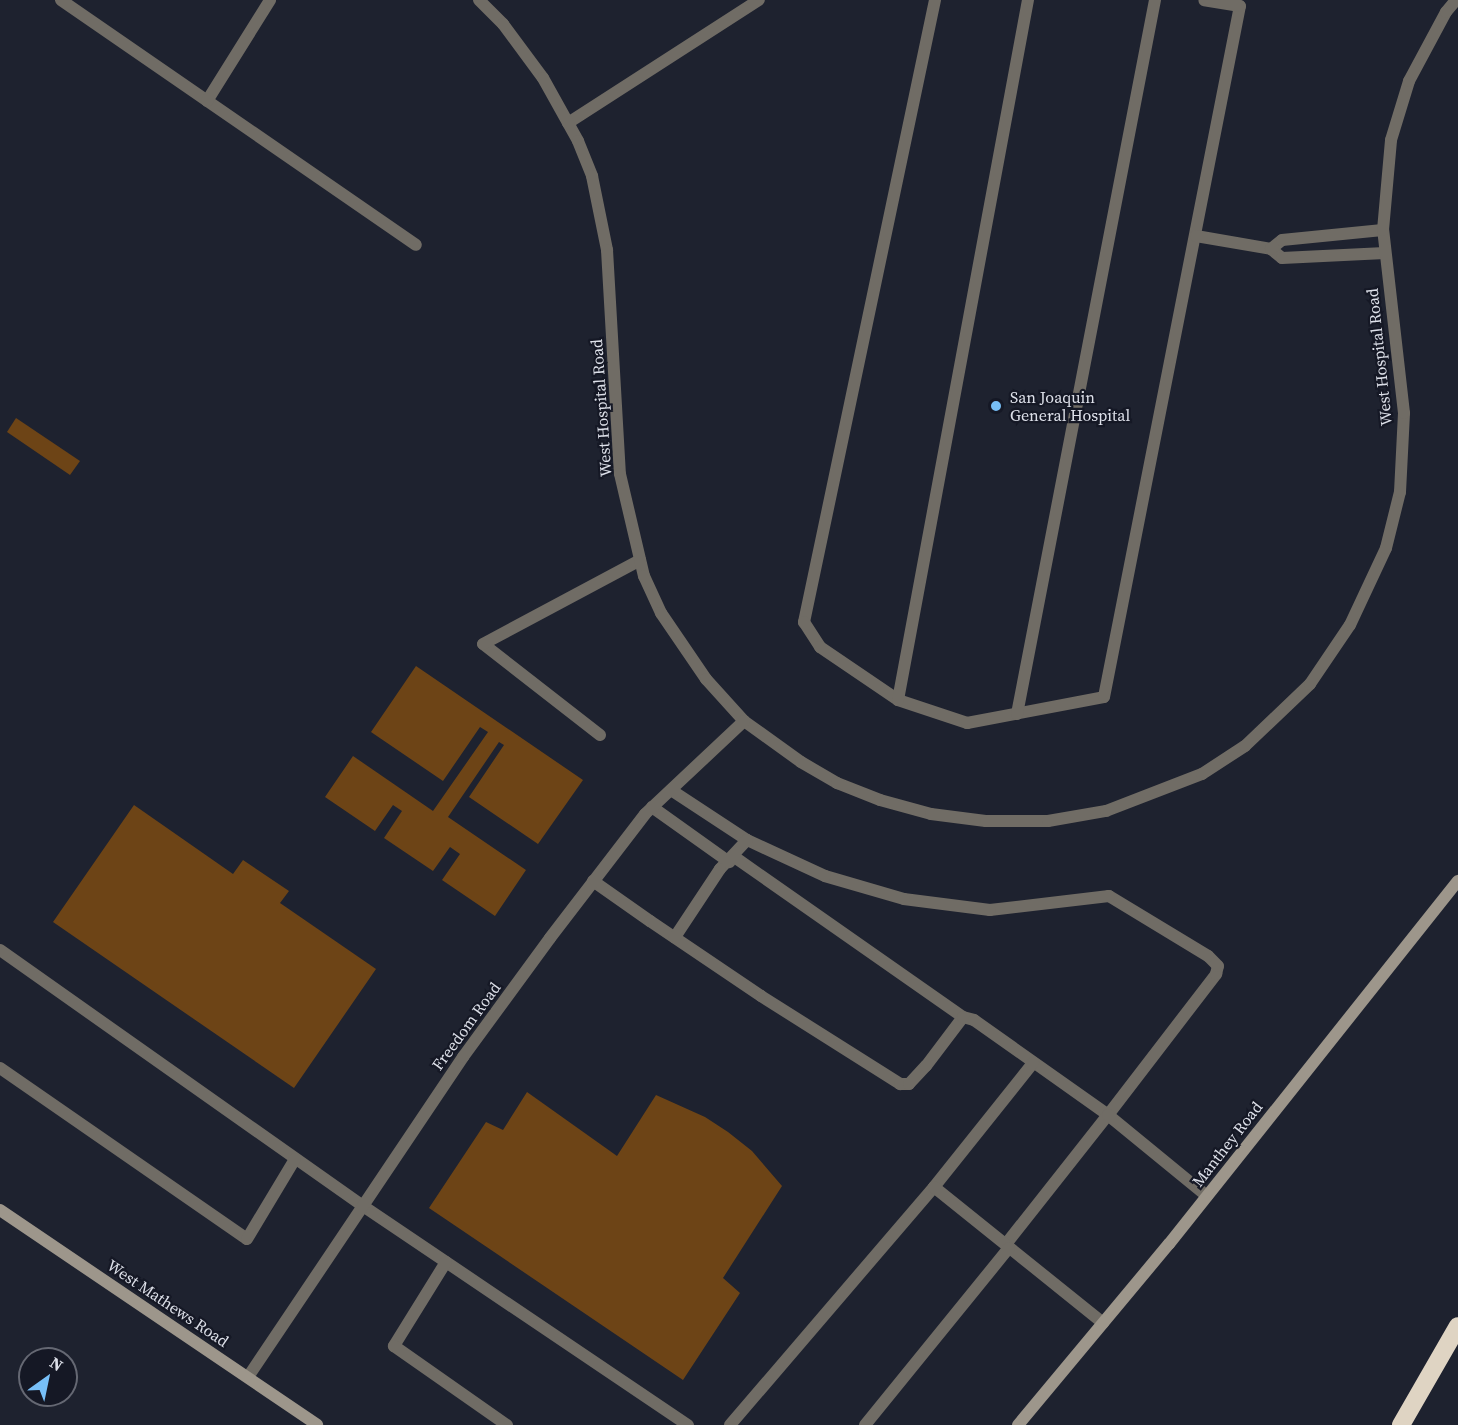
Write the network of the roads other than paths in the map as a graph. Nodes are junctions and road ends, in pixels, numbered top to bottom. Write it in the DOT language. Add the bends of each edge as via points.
graph roads {
  1 [pos="61,0"];
  2 [pos="270,0"];
  3 [pos="479,0"];
  4 [pos="759,0"];
  5 [pos="935,0"];
  6 [pos="1028,0"];
  7 [pos="1155,0"];
  8 [pos="1204,0"];
  9 [pos="1456,0"];
  10 [pos="207,101"];
  11 [pos="568,123"];
  12 [pos="1383,230"];
  13 [pos="1196,236"];
  14 [pos="416,245"];
  15 [pos="1271,249"];
  16 [pos="1385,253"];
  17 [pos="640,560"];
  18 [pos="898,700"];
  19 [pos="1017,714"];
  20 [pos="744,721"];
  21 [pos="600,735"];
  22 [pos="671,790"];
  23 [pos="652,807"];
  24 [pos="747,840"];
  25 [pos="731,859"];
  26 [pos="593,881"];
  27 [pos="1458,881"];
  28 [pos="675,937"];
  29 [pos="0,950"];
  30 [pos="963,1017"];
  31 [pos="1032,1063"];
  32 [pos="0,1068"];
  33 [pos="1108,1115"];
  34 [pos="295,1159"];
  35 [pos="934,1187"];
  36 [pos="1207,1196"];
  37 [pos="363,1206"];
  38 [pos="0,1210"];
  39 [pos="1007,1246"];
  40 [pos="446,1262"];
  41 [pos="1103,1323"];
  42 [pos="1458,1326"];
  43 [pos="248,1377"];
  44 [pos="317,1425"];
  45 [pos="507,1425"];
  46 [pos="688,1425"];
  47 [pos="730,1425"];
  48 [pos="866,1425"];
  49 [pos="1018,1425"];
  50 [pos="1401,1425"];
  1 -- 10 [label="street"];
  2 -- 10 [label="street"];
  3 -- 11 [label="street, West Hospital Road" via="503,24 543,78"];
  4 -- 11 [label="street"];
  5 -- 18 [label="street" via="804,622 820,647"];
  6 -- 18 [label="street"];
  7 -- 19 [label="street"];
  8 -- 13 [label="street" via="1240,6"];
  9 -- 12 [label="street, West Hospital Road" via="1409,81 1391,140"];
  10 -- 14 [label="street"];
  11 -- 17 [label="street, West Hospital Road" via="592,176 607,250 620,474"];
  12 -- 15 [label="street" via="1282,240"];
  12 -- 16 [label="street, West Hospital Road"];
  13 -- 15 [label="street"];
  13 -- 19 [label="street" via="1104,697"];
  15 -- 16 [label="street" via="1282,258"];
  16 -- 20 [label="street, West Hospital Road" via="1404,413 1400,492 1386,548 1350,625 1310,684 1245,746 1202,774 1106,811 1048,821 986,821 931,814 837,783"];
  17 -- 20 [label="street, West Hospital Road" via="661,614 706,679"];
  17 -- 21 [label="street" via="483,644"];
  18 -- 19 [label="street" via="967,723"];
  20 -- 22 [label="street, Freedom Road"];
  22 -- 23 [label="street, Freedom Road"];
  22 -- 24 [label="street"];
  23 -- 25 [label="street"];
  23 -- 26 [label="street, Freedom Road"];
  24 -- 25 [label="street"];
  24 -- 33 [label="street" via="825,876 904,898 990,910 1109,896 1208,956 1218,966 1216,974"];
  25 -- 28 [label="street" via="720,869"];
  25 -- 30 [label="street"];
  26 -- 28 [label="street"];
  26 -- 37 [label="street, Freedom Road" via="463,1057"];
  27 -- 36 [label="street, Manthey Road"];
  28 -- 30 [label="street" via="900,1084 909,1084 926,1066"];
  29 -- 34 [label="street"];
  30 -- 31 [label="street" via="974,1020"];
  31 -- 33 [label="street"];
  31 -- 35 [label="street"];
  32 -- 34 [label="street" via="247,1239"];
  33 -- 36 [label="street"];
  33 -- 39 [label="street"];
  34 -- 37 [label="street"];
  35 -- 39 [label="street"];
  35 -- 47 [label="street"];
  36 -- 41 [label="street, Manthey Road"];
  37 -- 40 [label="street"];
  37 -- 43 [label="street, Freedom Road"];
  38 -- 43 [label="street, West Mathews Road"];
  39 -- 41 [label="street"];
  39 -- 48 [label="street"];
  40 -- 45 [label="street" via="394,1346"];
  40 -- 46 [label="street"];
  41 -- 49 [label="street, Manthey Road"];
  42 -- 50 [label="highway"];
  43 -- 44 [label="street, West Mathews Road"];
}
